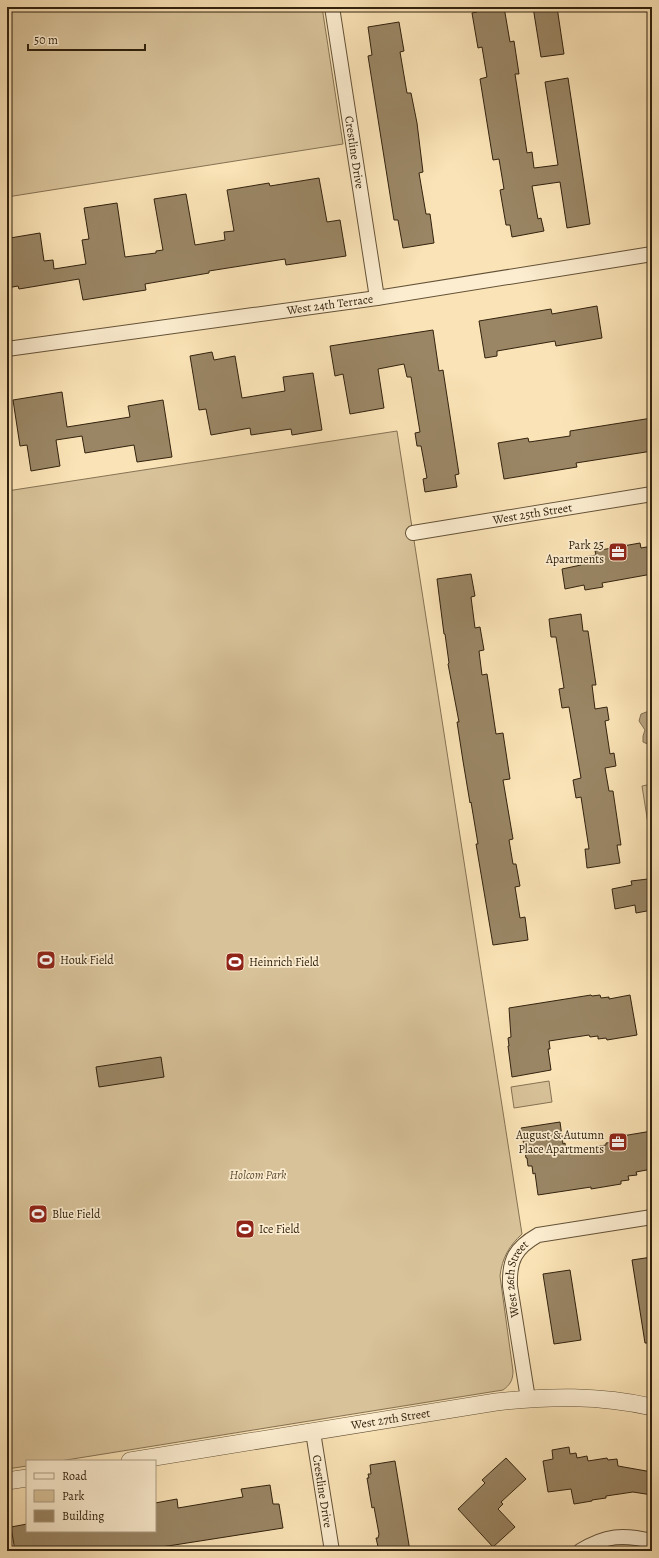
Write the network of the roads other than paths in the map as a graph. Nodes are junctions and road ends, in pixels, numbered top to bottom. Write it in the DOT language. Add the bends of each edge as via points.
graph roads {
  1 [pos="332,7"];
  2 [pos="652,254"];
  3 [pos="377,298"];
  4 [pos="7,349"];
  5 [pos="652,494"];
  6 [pos="413,533"];
  7 [pos="652,1217"];
  8 [pos="528,1399"];
  9 [pos="652,1406"];
  10 [pos="313,1432"];
  11 [pos="136,1460"];
  12 [pos="26,1478"];
  13 [pos="7,1481"];
  14 [pos="652,1541"];
  15 [pos="332,1551"];
  16 [pos="580,1551"];
  1 -- 3 [label="street, Crestline Drive"];
  2 -- 3 [label="street, West 24th Terrace"];
  3 -- 4 [label="street, West 24th Terrace"];
  5 -- 6 [label="street, West 25th Street"];
  7 -- 8 [label="street, West 26th Street" via="538,1235 518,1250 512,1261 510,1286"];
  8 -- 9 [label="street, West 27th Street" via="573,1397"];
  8 -- 10 [label="street, West 27th Street"];
  10 -- 11 [label="street, West 27th Street"];
  10 -- 15 [label="street, Crestline Drive"];
  12 -- 13 [label="street"];
  14 -- 16 [label="street" via="625,1536 610,1538 595,1542"];
}
